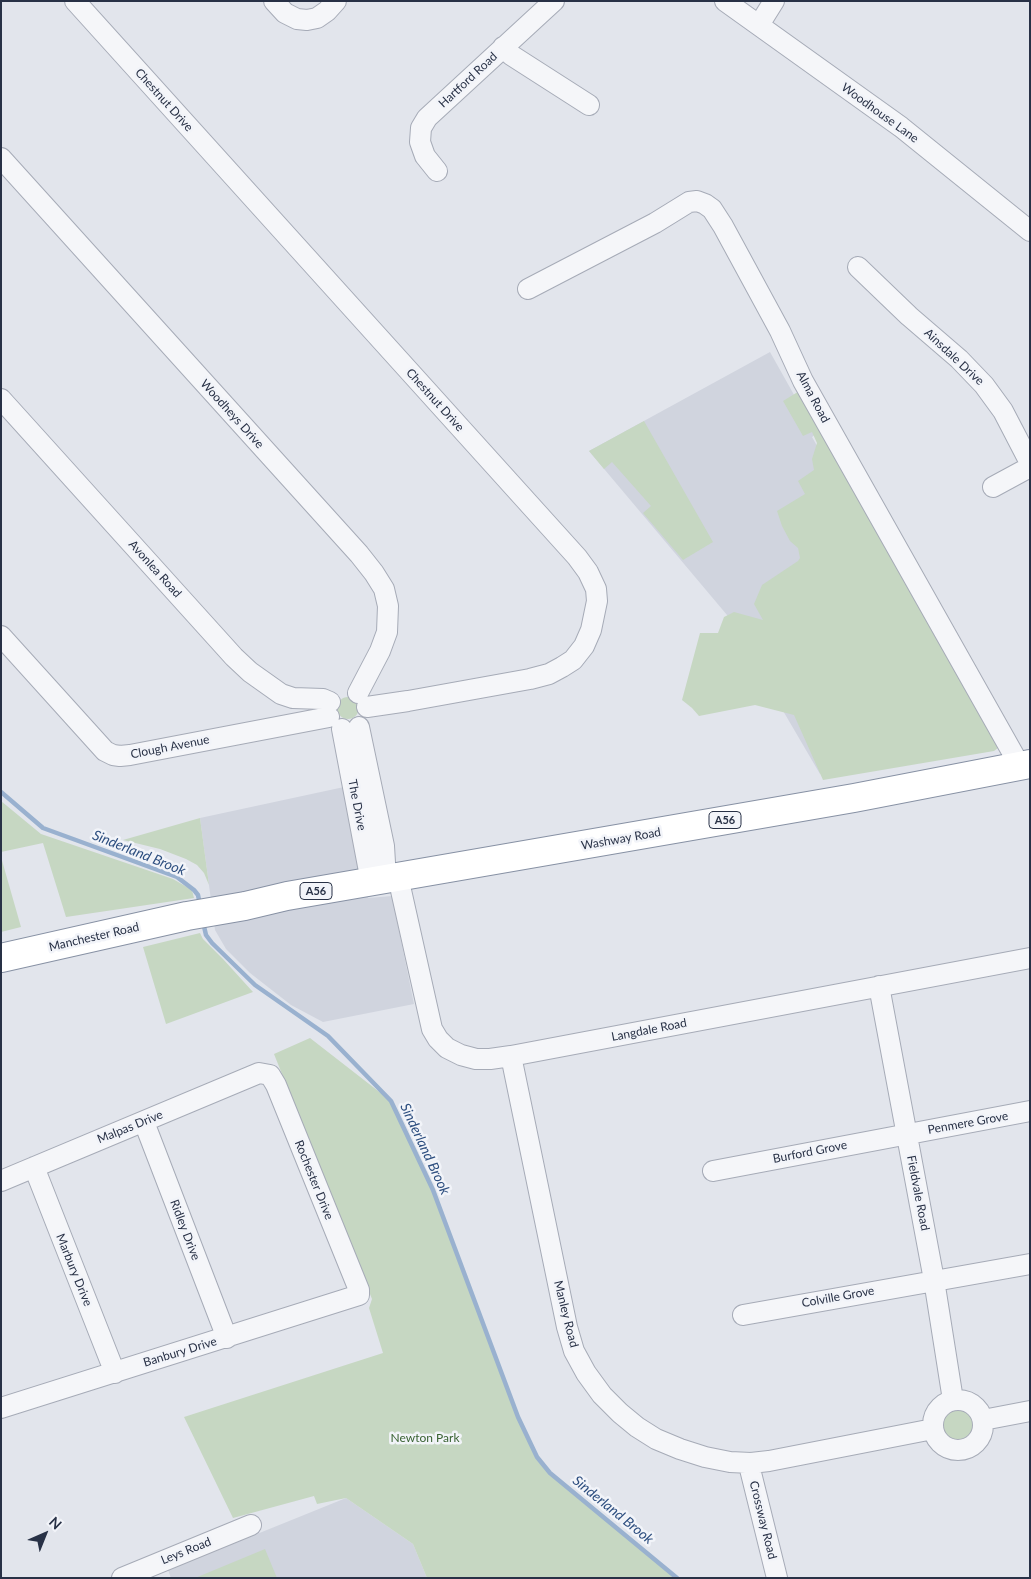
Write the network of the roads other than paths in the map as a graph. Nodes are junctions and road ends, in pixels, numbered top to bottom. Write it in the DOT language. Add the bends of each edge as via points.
graph roads {
  1 [pos="75,1"];
  2 [pos="274,1"];
  3 [pos="336,1"];
  4 [pos="554,1"];
  5 [pos="725,1"];
  6 [pos="774,1"];
  7 [pos="759,25"];
  8 [pos="503,47"];
  9 [pos="589,105"];
  10 [pos="1,158"];
  11 [pos="437,171"];
  12 [pos="1030,231"];
  13 [pos="858,267"];
  14 [pos="528,289"];
  15 [pos="1,399"];
  16 [pos="1030,465"];
  17 [pos="993,487"];
  18 [pos="1,636"];
  19 [pos="362,700"];
  20 [pos="340,719"];
  21 [pos="1025,765"];
  22 [pos="384,846"];
  23 [pos="394,878"];
  24 [pos="199,914"];
  25 [pos="1,958"];
  26 [pos="1030,958"];
  27 [pos="879,986"];
  28 [pos="511,1056"];
  29 [pos="260,1073"];
  30 [pos="1030,1111"];
  31 [pos="144,1122"];
  32 [pos="907,1134"];
  33 [pos="34,1167"];
  34 [pos="713,1171"];
  35 [pos="1,1181"];
  36 [pos="1030,1264"];
  37 [pos="934,1280"];
  38 [pos="358,1295"];
  39 [pos="742,1315"];
  40 [pos="227,1338"];
  41 [pos="115,1373"];
  42 [pos="953,1400"];
  43 [pos="1,1408"];
  44 [pos="1030,1411"];
  45 [pos="983,1420"];
  46 [pos="933,1429"];
  47 [pos="751,1463"];
  48 [pos="251,1525"];
  49 [pos="122,1578"];
  50 [pos="777,1578"];
  1 -- 19 [label="street, Chestnut Drive" via="578,558 596,589 591,630 584,646 573,660 549,674 408,701"];
  2 -- 3 [label="street" via="285,13 307,20 327,11"];
  4 -- 8 [label="street, Hartford Road"];
  5 -- 7 [label="street, Woodhouse Lane"];
  6 -- 7 [label="street"];
  7 -- 12 [label="street, Woodhouse Lane" via="901,127"];
  8 -- 9 [label="street"];
  8 -- 11 [label="street, Hartford Road" via="427,118 421,128 424,156"];
  10 -- 19 [label="street, Woodheys Drive" via="374,573 384,590 388,606 387,632"];
  13 -- 16 [label="street, Ainsdale Drive" via="984,385 1003,411"];
  14 -- 21 [label="street, Alma Road" via="626,239 689,202 697,200 712,209 780,331 807,390"];
  15 -- 20 [label="street, Avonlea Road" via="234,657 280,694 323,699"];
  16 -- 17 [label="street"];
  18 -- 20 [label="street, Clough Avenue" via="104,751 112,755 130,755"];
  19 -- 20 [label="street, Woodheys Drive" via="366,718"];
  19 -- 20 [label="street, Chestnut Drive" via="348,691 333,697"];
  20 -- 22 [label="street, The Drive"];
  20 -- 23 [label="street, The Drive"];
  21 -- 23 [label="highway, Washway Road / A56"];
  22 -- 23 [label="street, The Drive"];
  22 -- 23 [label="street" via="402,865"];
  23 -- 24 [label="highway, Washway Road / A56"];
  23 -- 28 [label="street, Langdale Road" via="432,1029 438,1039 447,1048 476,1059"];
  24 -- 25 [label="highway, Manchester Road / A56"];
  26 -- 27 [label="street, Langdale Road"];
  27 -- 28 [label="street, Langdale Road"];
  27 -- 32 [label="street, Fieldvale Road"];
  28 -- 47 [label="street, Manley Road" via="567,1328 586,1373 620,1413 656,1439 705,1457"];
  29 -- 31 [label="street, Malpas Drive"];
  29 -- 38 [label="street, Rochester Drive" via="270,1075 276,1085 359,1290"];
  30 -- 32 [label="street, Penmere Grove"];
  31 -- 33 [label="street, Malpas Drive"];
  31 -- 40 [label="street, Ridley Drive"];
  32 -- 34 [label="street, Burford Grove"];
  32 -- 37 [label="street, Fieldvale Road"];
  33 -- 35 [label="street, Malpas Drive"];
  33 -- 41 [label="street, Marbury Drive"];
  36 -- 37 [label="street, Colville Grove"];
  37 -- 39 [label="street, Colville Grove"];
  37 -- 42 [label="street, Fieldvale Road"];
  38 -- 40 [label="street, Banbury Drive"];
  40 -- 41 [label="street, Banbury Drive"];
  41 -- 43 [label="street, Banbury Drive"];
  42 -- 45 [label="street" via="975,1406"];
  42 -- 46 [label="street" via="935,1414"];
  44 -- 45 [label="street"];
  45 -- 46 [label="street" via="980,1438 967,1448 958,1450 942,1444"];
  46 -- 47 [label="street, Manley Road"];
  47 -- 50 [label="street, Crossway Road"];
  48 -- 49 [label="street, Leys Road"];
}
